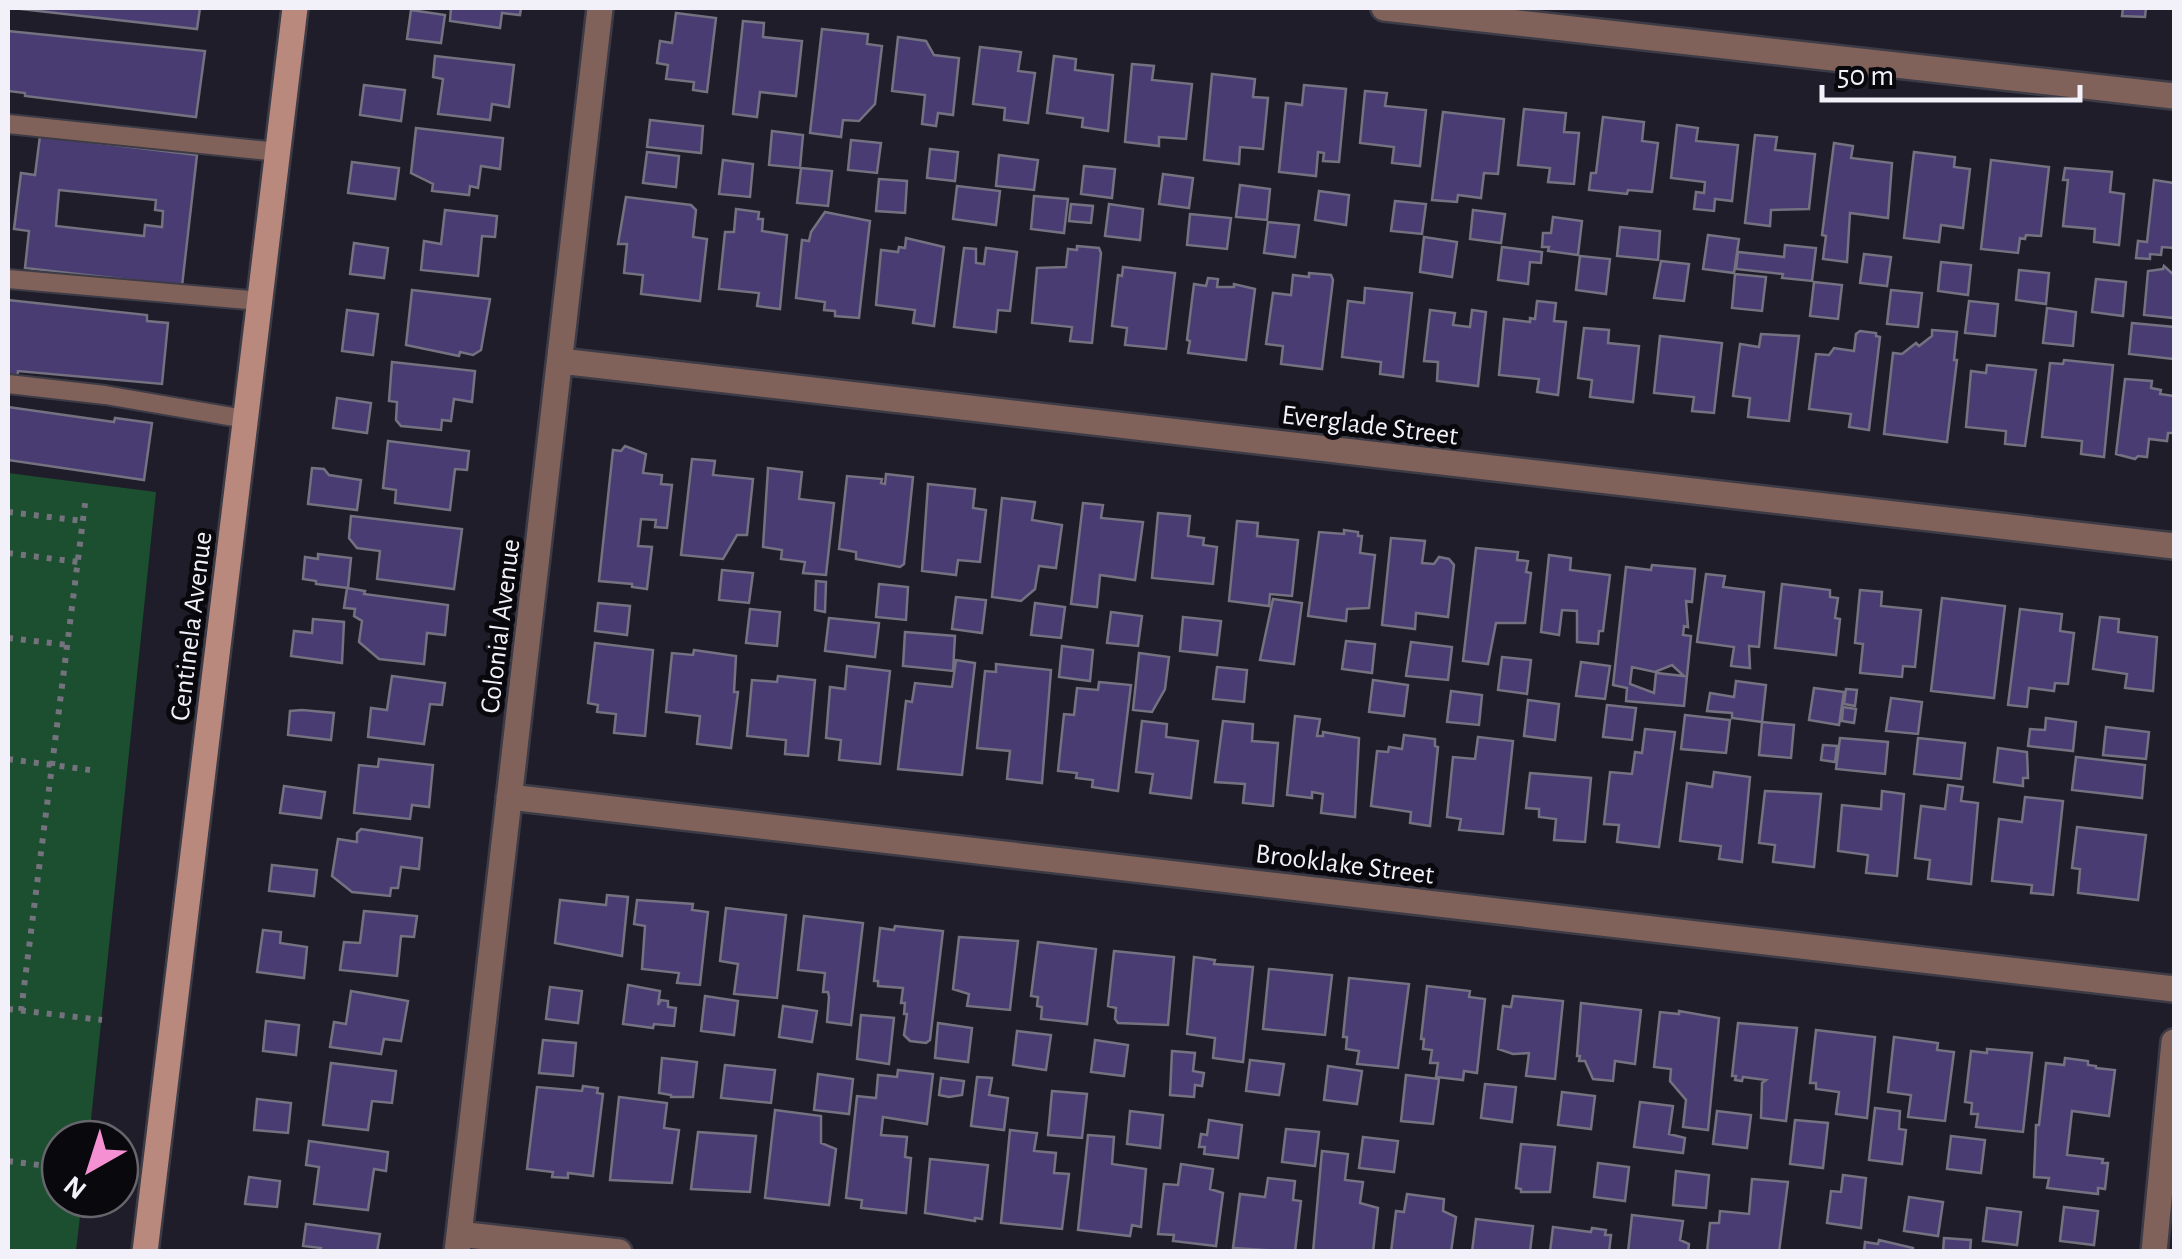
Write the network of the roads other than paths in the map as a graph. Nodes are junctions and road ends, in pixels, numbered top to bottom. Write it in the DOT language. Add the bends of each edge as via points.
graph roads {
  1 [pos="295,8"];
  2 [pos="600,8"];
  3 [pos="1384,8"];
  4 [pos="2174,96"];
  5 [pos="8,124"];
  6 [pos="278,152"];
  7 [pos="8,279"];
  8 [pos="260,301"];
  9 [pos="560,362"];
  10 [pos="8,384"];
  11 [pos="246,419"];
  12 [pos="2174,546"];
  13 [pos="509,798"];
  14 [pos="2174,990"];
  15 [pos="2174,1042"];
  16 [pos="458,1243"];
  17 [pos="145,1252"];
  18 [pos="619,1252"];
  19 [pos="2154,1252"];
  1 -- 6 [label="main road, Centinela Avenue"];
  2 -- 9 [label="street, Colonial Avenue"];
  3 -- 4 [label="street"];
  5 -- 6 [label="lane"];
  6 -- 8 [label="main road, Centinela Avenue"];
  7 -- 8 [label="lane"];
  8 -- 11 [label="main road, Centinela Avenue"];
  9 -- 12 [label="street, Everglade Street"];
  9 -- 13 [label="street, Colonial Avenue"];
  10 -- 11 [label="lane"];
  11 -- 17 [label="main road, Centinela Avenue"];
  13 -- 14 [label="street, Brooklake Street"];
  13 -- 16 [label="street, Colonial Avenue"];
  15 -- 19 [label="street"];
  16 -- 18 [label="street"];
}
